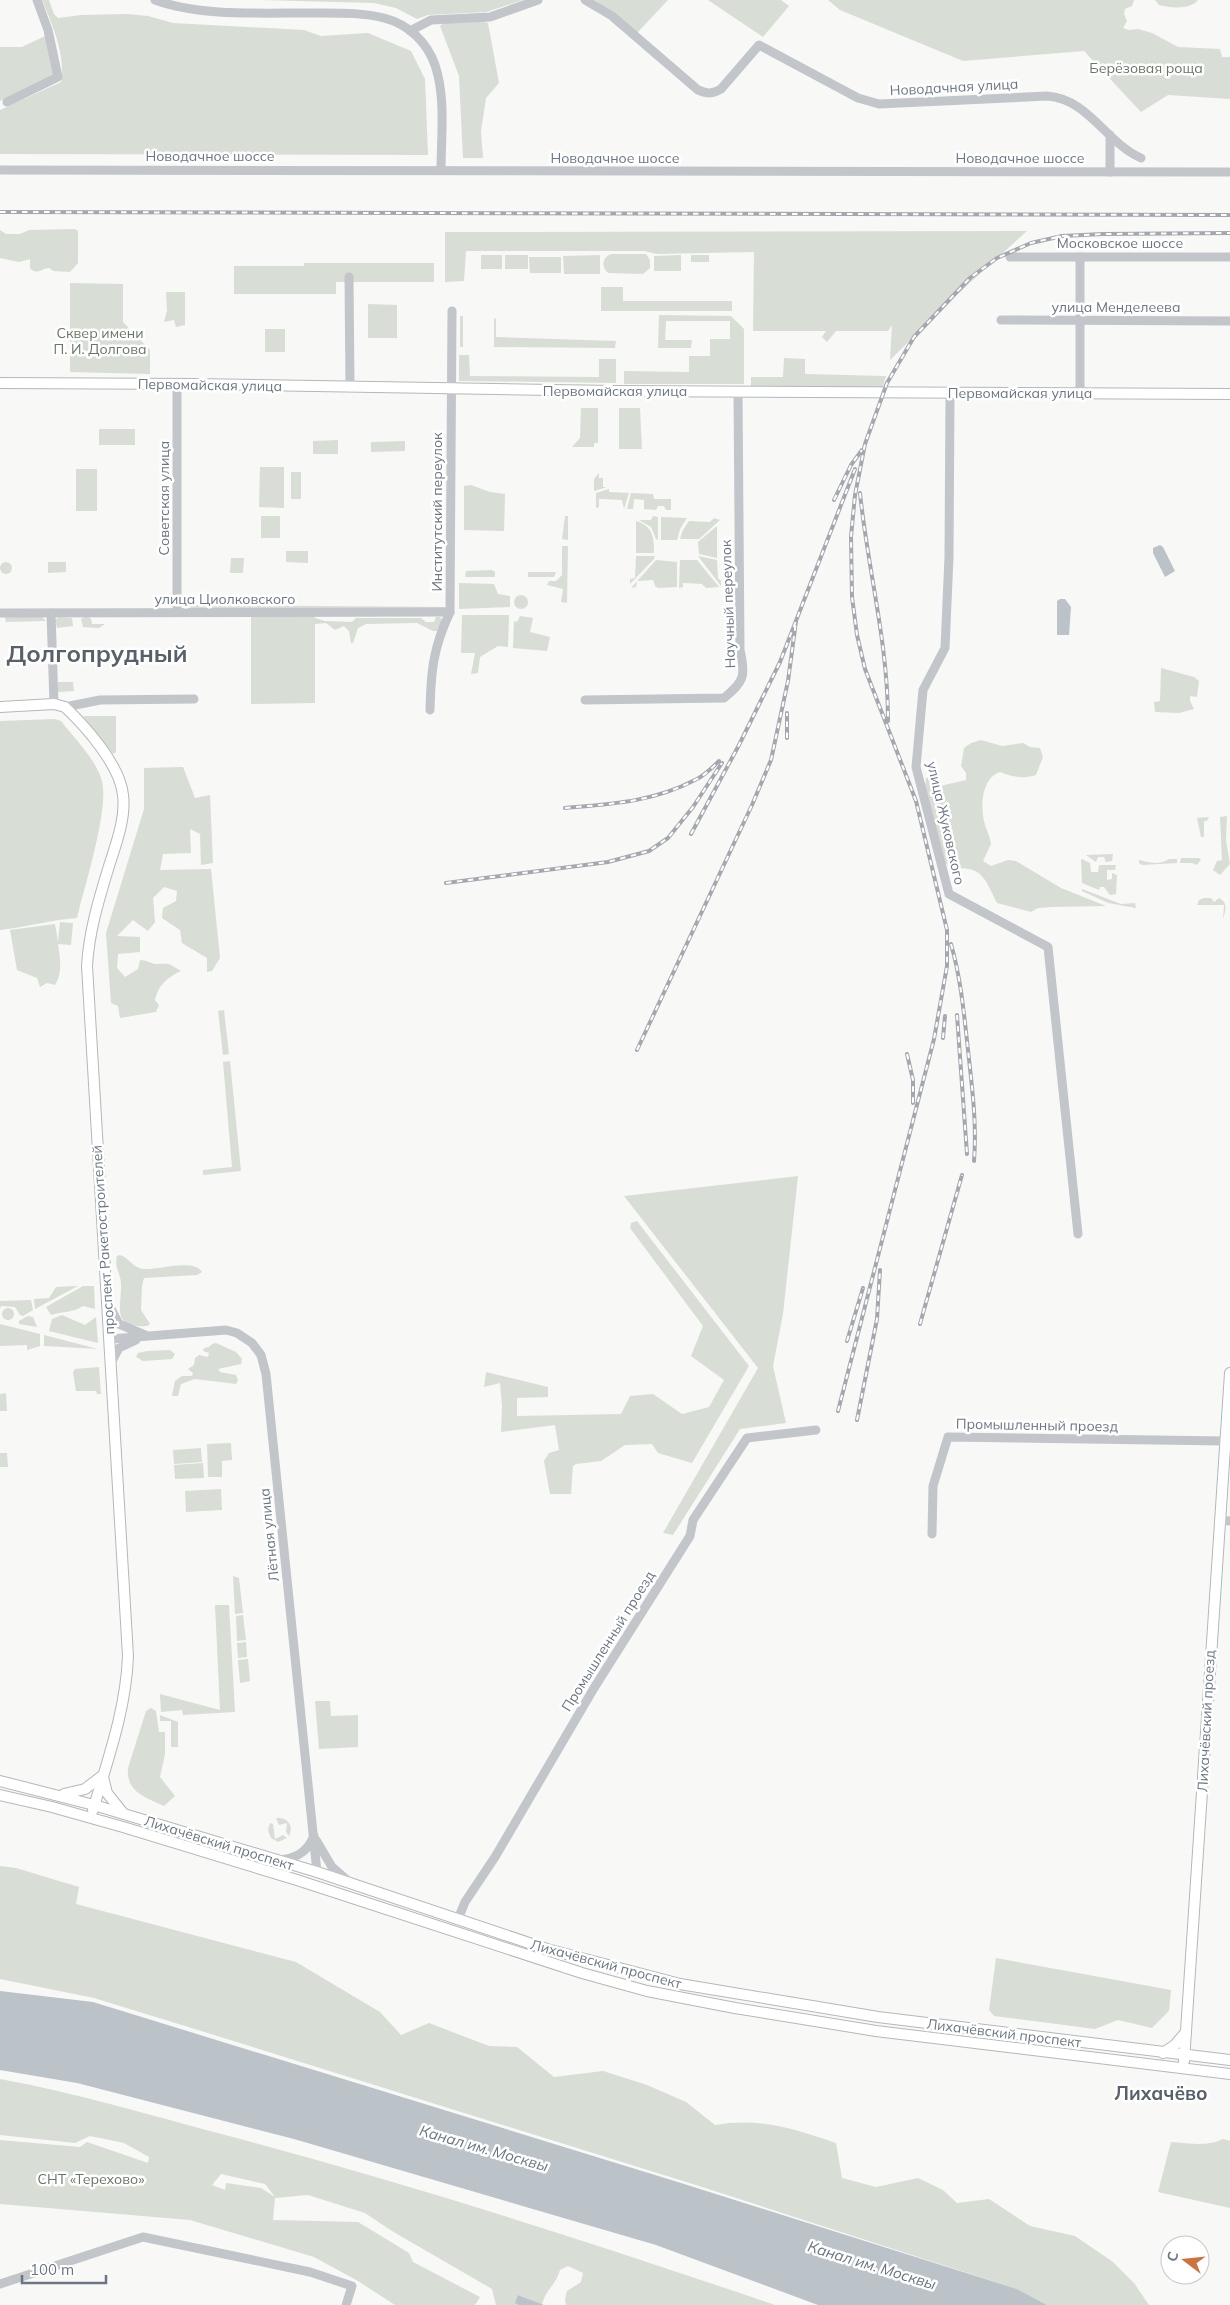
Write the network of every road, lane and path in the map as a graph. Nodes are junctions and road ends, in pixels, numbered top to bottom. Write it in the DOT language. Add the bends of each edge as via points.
graph roads {
  1 [pos="38,0"];
  2 [pos="155,0"];
  3 [pos="538,0"];
  4 [pos="585,0"];
  5 [pos="410,31"];
  6 [pos="7,102"];
  7 [pos="1110,135"];
  8 [pos="1142,158"];
  9 [pos="0,170"];
  10 [pos="441,170"];
  11 [pos="1110,172"];
  12 [pos="1230,172"];
  13 [pos="1010,257"];
  14 [pos="1080,257"];
  15 [pos="1230,257"];
  16 [pos="349,277"];
  17 [pos="452,311"];
  18 [pos="1001,320"];
  19 [pos="1080,320"];
  20 [pos="1230,321"];
  21 [pos="0,383"];
  22 [pos="178,384"];
  23 [pos="350,387"];
  24 [pos="451,389"];
  25 [pos="738,392"];
  26 [pos="1080,392"];
  27 [pos="950,394"];
  28 [pos="1230,394"];
  29 [pos="177,612"];
  30 [pos="450,612"];
  31 [pos="0,613"];
  32 [pos="51,613"];
  33 [pos="194,699"];
  34 [pos="585,700"];
  35 [pos="54,704"];
  36 [pos="0,706"];
  37 [pos="65,707"];
  38 [pos="430,710"];
  39 [pos="1078,1234"];
  40 [pos="107,1303"];
  41 [pos="148,1336"];
  42 [pos="110,1339"];
  43 [pos="111,1363"];
  44 [pos="1230,1373"];
  45 [pos="816,1430"];
  46 [pos="1225,1440"];
  47 [pos="1219,1520"];
  48 [pos="1230,1521"];
  49 [pos="932,1534"];
  50 [pos="103,1776"];
  51 [pos="0,1781"];
  52 [pos="57,1794"];
  53 [pos="0,1795"];
  54 [pos="94,1805"];
  55 [pos="124,1814"];
  56 [pos="90,1818"];
  57 [pos="314,1836"];
  58 [pos="276,1860"];
  59 [pos="317,1872"];
  60 [pos="351,1883"];
  61 [pos="321,1888"];
  62 [pos="458,1919"];
  63 [pos="1186,2032"];
  64 [pos="1163,2052"];
  65 [pos="1185,2055"];
  66 [pos="1213,2058"];
  67 [pos="1230,2060"];
  68 [pos="1184,2069"];
  69 [pos="1230,2074"];
  70 [pos="0,2284"];
  71 [pos="346,2305"];
  1 -- 6 [label="street" via="58,76"];
  2 -- 5 [label="street" via="202,10 372,15 398,23"];
  3 -- 5 [label="street" via="490,18 431,20"];
  4 -- 7 [label="street, Новодачная улица" via="612,16 704,92 714,93 721,89 759,45 868,102 890,105 1055,96 1076,104"];
  5 -- 10 [label="street" via="428,50 439,81"];
  7 -- 8 [label="street, Новодачная улица" via="1127,151"];
  7 -- 11 [label="street"];
  9 -- 10 [label="street, Новодачное шоссе"];
  10 -- 11 [label="street, Новодачное шоссе"];
  11 -- 12 [label="street, Новодачное шоссе"];
  13 -- 14 [label="street, Московское шоссе"];
  14 -- 15 [label="street, Московское шоссе"];
  14 -- 19 [label="street"];
  16 -- 23 [label="street"];
  17 -- 24 [label="street, Институтский переулок"];
  18 -- 19 [label="street, улица Менделеева"];
  19 -- 20 [label="street, улица Менделеева"];
  19 -- 26 [label="street"];
  21 -- 22 [label="main road, Первомайская улица"];
  22 -- 23 [label="main road, Первомайская улица"];
  22 -- 29 [label="street, Советская улица"];
  23 -- 24 [label="main road, Первомайская улица"];
  24 -- 25 [label="main road, Первомайская улица"];
  24 -- 30 [label="street, Институтский переулок"];
  25 -- 27 [label="main road, Первомайская улица"];
  25 -- 34 [label="street, Научный переулок" via="740,650 745,669 742,680 724,698"];
  26 -- 27 [label="main road, Первомайская улица"];
  26 -- 28 [label="main road, Первомайская улица"];
  27 -- 39 [label="street, улица Жуковского" via="945,648 923,690 916,767 949,894 1048,947"];
  29 -- 30 [label="street, улица Циолковского"];
  29 -- 32 [label="street, улица Циолковского"];
  30 -- 38 [label="street, Институтский переулок" via="437,642 432,666"];
  31 -- 32 [label="street, улица Циолковского"];
  32 -- 35 [label="street"];
  33 -- 37 [label="street" via="100,700"];
  35 -- 36 [label="main road"];
  35 -- 37 [label="main road"];
  37 -- 40 [label="main road, проспект Ракетостроителей" via="114,767 123,794 119,832 93,919 87,966"];
  40 -- 41 [label="street" via="119,1324"];
  40 -- 42 [label="main road, проспект Ракетостроителей"];
  41 -- 42 [label="street, Лётная улица"];
  41 -- 43 [label="street" via="123,1345"];
  41 -- 57 [label="street, Лётная улица" via="231,1331 252,1344 264,1363"];
  42 -- 43 [label="main road, проспект Ракетостроителей"];
  43 -- 50 [label="main road, проспект Ракетостроителей" via="128,1656 119,1721"];
  44 -- 46 [label="main road, Лихачёвский проезд"];
  45 -- 62 [label="street, Промышленный проезд" via="747,1438 693,1520 690,1536 594,1688 465,1902"];
  46 -- 47 [label="main road, Лихачёвский проезд"];
  46 -- 49 [label="street, Промышленный проезд" via="948,1438 933,1486"];
  47 -- 48 [label="street"];
  47 -- 63 [label="main road, Лихачёвский проезд"];
  50 -- 52 [label="main road" via="85,1789"];
  50 -- 54 [label="main road, проспект Ракетостроителей"];
  50 -- 55 [label="main road" via="107,1793"];
  51 -- 52 [label="main road, Лихачёвский проспект"];
  52 -- 54 [label="main road, Лихачёвский проспект"];
  53 -- 56 [label="main road, Лихачёвский проспект"];
  54 -- 55 [label="main road, Лихачёвский проспект"];
  54 -- 56 [label="main road, проспект Ракетостроителей"];
  55 -- 58 [label="main road, Лихачёвский проспект"];
  56 -- 61 [label="main road, Лихачёвский проспект"];
  57 -- 58 [label="street" via="303,1852 289,1859"];
  57 -- 59 [label="street, Лётная улица"];
  57 -- 60 [label="street" via="332,1867"];
  58 -- 59 [label="main road, Лихачёвский проспект"];
  59 -- 60 [label="main road, Лихачёвский проспект"];
  59 -- 61 [label="main road"];
  60 -- 62 [label="main road, Лихачёвский проспект"];
  61 -- 68 [label="main road, Лихачёвский проспект" via="582,1974 686,1999 876,2031"];
  62 -- 64 [label="main road, Лихачёвский проспект" via="586,1961 708,1990 878,2017"];
  63 -- 64 [label="main road" via="1175,2045"];
  63 -- 65 [label="main road, Лихачёвский проезд"];
  63 -- 66 [label="main road" via="1194,2048"];
  64 -- 65 [label="main road, Лихачёвский проспект"];
  65 -- 66 [label="main road, Лихачёвский проспект"];
  65 -- 68 [label="main road, Лихачёвский проезд"];
  66 -- 67 [label="main road, Лихачёвский проспект"];
  68 -- 69 [label="main road, Лихачёвский проспект"];
  70 -- 71 [label="street" via="143,2237 310,2272 344,2283 352,2286"];
}
